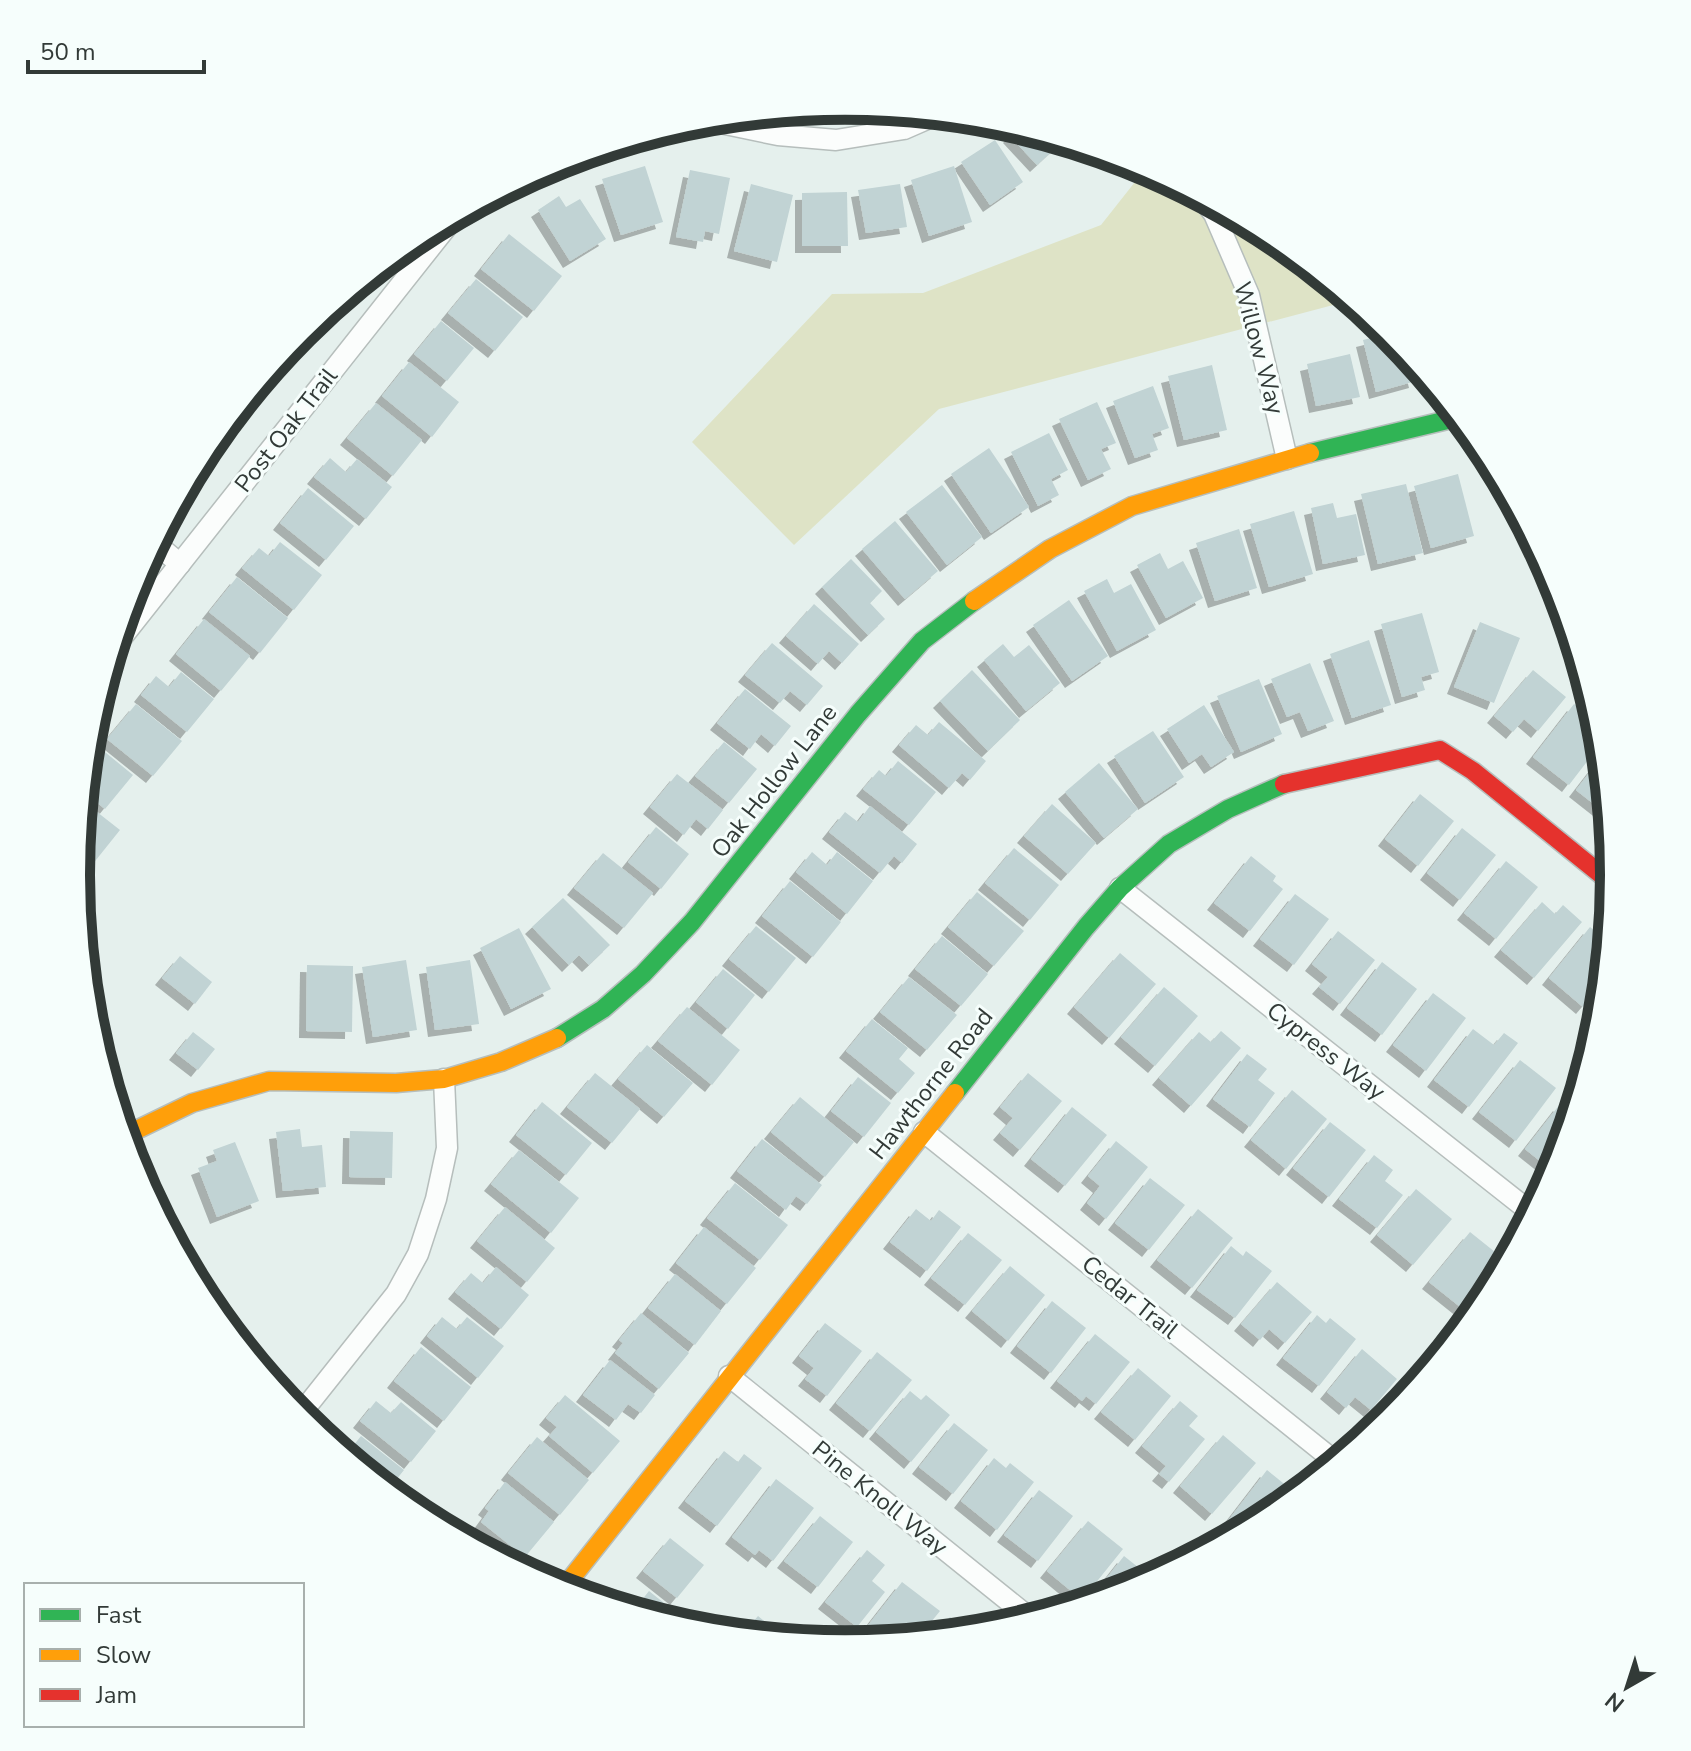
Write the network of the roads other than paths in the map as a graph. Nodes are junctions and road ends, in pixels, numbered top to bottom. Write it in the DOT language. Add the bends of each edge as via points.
graph roads {
  1 [pos="916,124"];
  2 [pos="741,127"];
  3 [pos="1215,217"];
  4 [pos="435,241"];
  5 [pos="1448,420"];
  6 [pos="1287,459"];
  7 [pos="164,550"];
  8 [pos="180,564"];
  9 [pos="134,622"];
  10 [pos="1601,874"];
  11 [pos="1120,888"];
  12 [pos="444,1079"];
  13 [pos="135,1131"];
  14 [pos="924,1132"];
  15 [pos="1524,1207"];
  16 [pos="729,1376"];
  17 [pos="307,1406"];
  18 [pos="1329,1456"];
  19 [pos="571,1579"];
  20 [pos="1020,1610"];
  1 -- 2 [label="street" via="836,140"];
  3 -- 6 [label="street, Willow Way" via="1249,295"];
  4 -- 8 [label="street, Post Oak Trail"];
  5 -- 6 [label="street, Oak Hollow Lane"];
  6 -- 12 [label="street, Oak Hollow Lane" via="1132,506 1050,549 988,590 922,641 692,922 643,974 603,1009 557,1038"];
  7 -- 8 [label="street"];
  8 -- 9 [label="street, Post Oak Trail"];
  10 -- 11 [label="street, Hawthorne Road" via="1440,750 1283,784 1169,844"];
  11 -- 14 [label="street, Hawthorne Road"];
  11 -- 15 [label="street, Cypress Way"];
  12 -- 13 [label="street, Oak Hollow Lane" via="269,1081 192,1103"];
  12 -- 17 [label="street" via="447,1148 418,1254 396,1294"];
  14 -- 16 [label="street, Hawthorne Road"];
  14 -- 18 [label="street, Cedar Trail"];
  16 -- 19 [label="street, Hawthorne Road"];
  16 -- 20 [label="street, Pine Knoll Way"];
}
